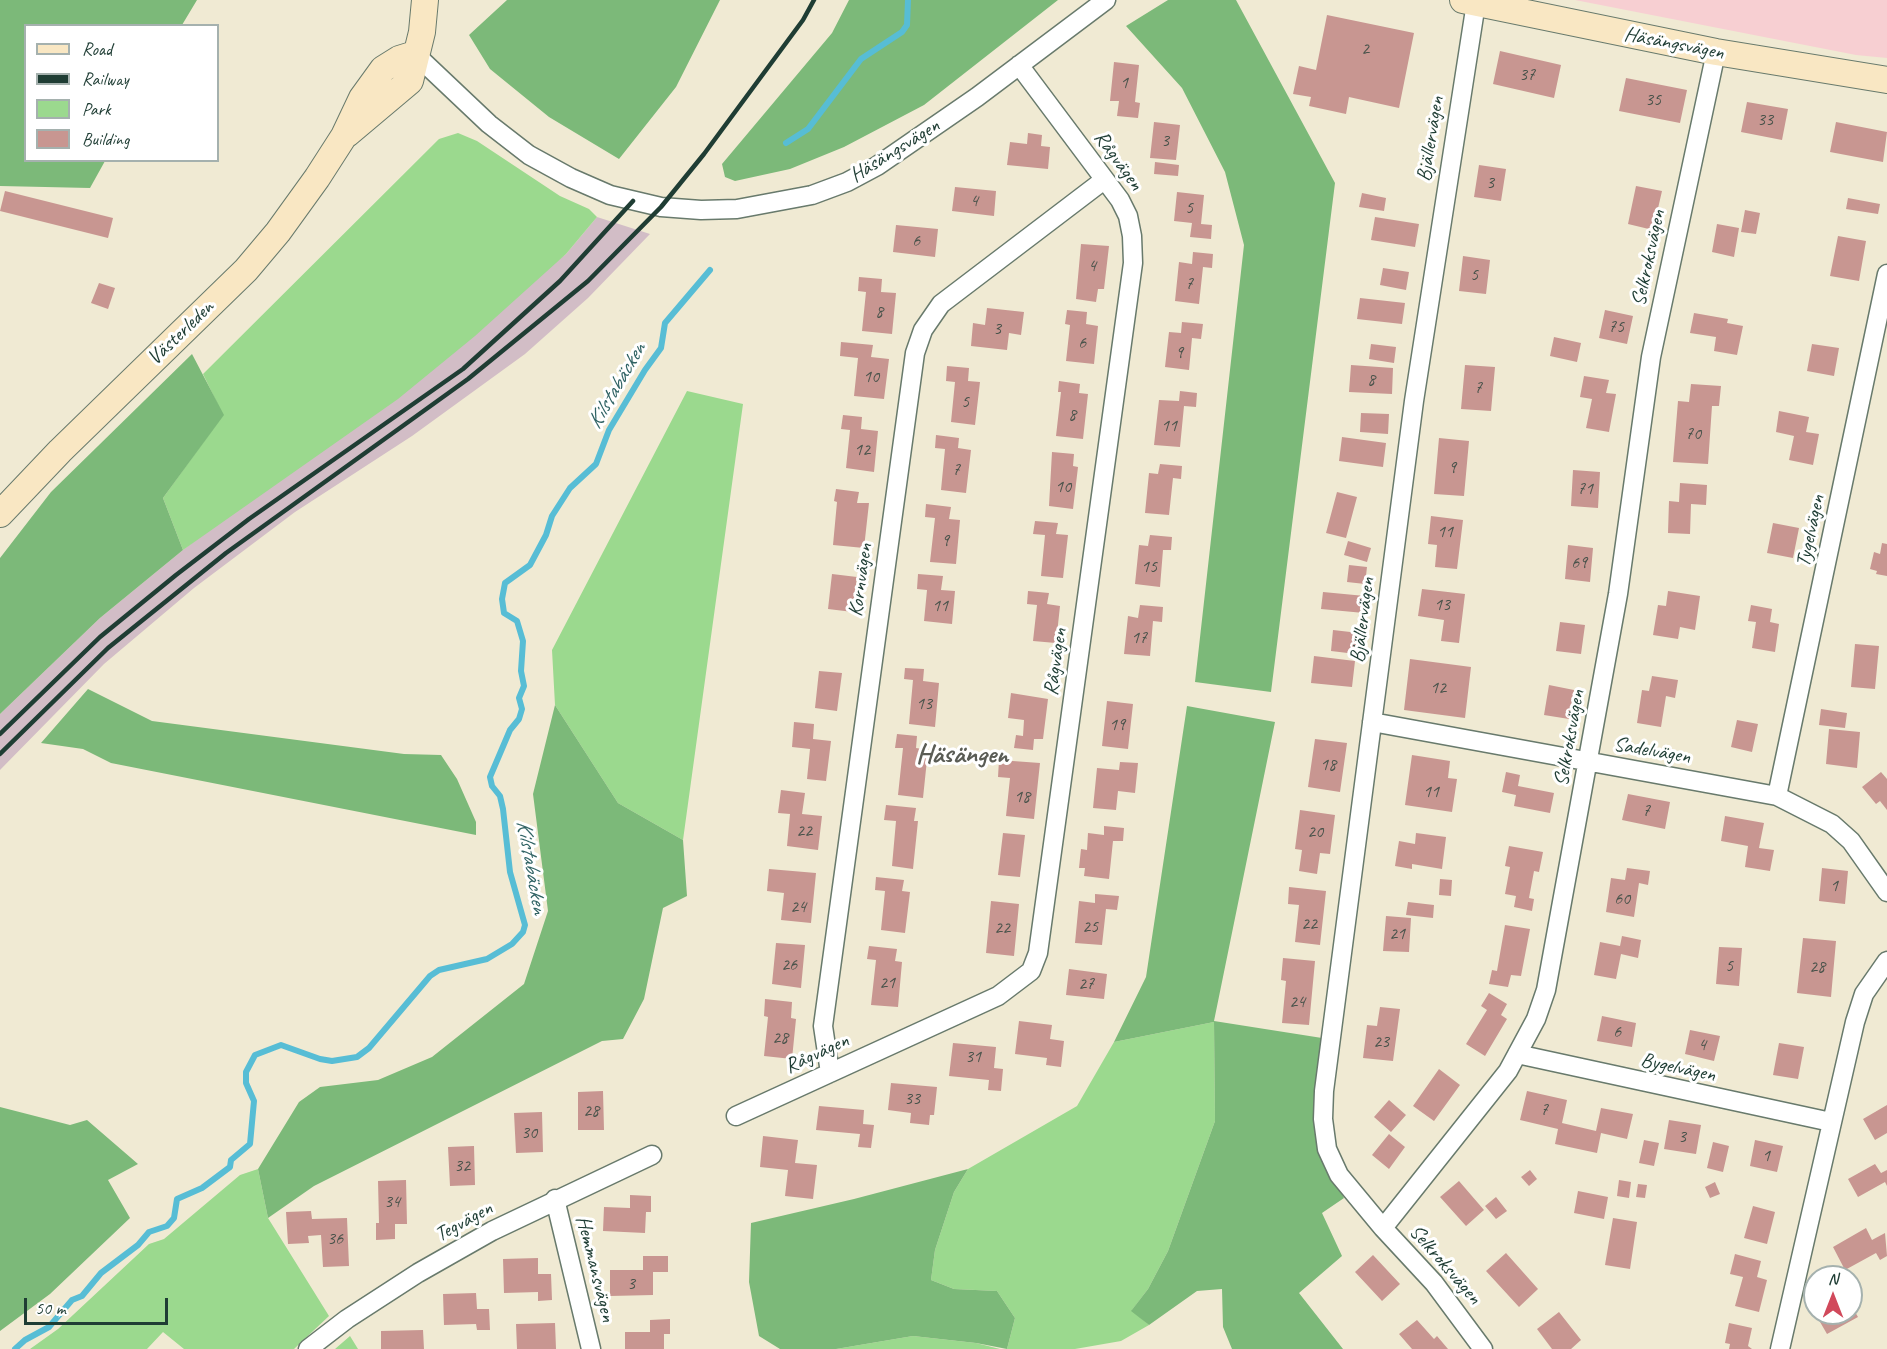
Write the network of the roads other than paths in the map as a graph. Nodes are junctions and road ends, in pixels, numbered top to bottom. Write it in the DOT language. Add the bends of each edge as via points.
graph roads {
  1 [pos="425,0"];
  2 [pos="1104,1"];
  3 [pos="1470,1"];
  4 [pos="1716,52"];
  5 [pos="415,54"];
  6 [pos="1018,65"];
  7 [pos="1887,80"];
  8 [pos="1104,180"];
  9 [pos="1887,274"];
  10 [pos="0,514"];
  11 [pos="1372,722"];
  12 [pos="1589,762"];
  13 [pos="1777,796"];
  14 [pos="1887,892"];
  15 [pos="1887,961"];
  16 [pos="1517,1054"];
  17 [pos="830,1073"];
  18 [pos="736,1116"];
  19 [pos="1831,1122"];
  20 [pos="652,1155"];
  21 [pos="555,1199"];
  22 [pos="1383,1228"];
  23 [pos="308,1349"];
  24 [pos="591,1349"];
  25 [pos="1483,1349"];
  26 [pos="1780,1349"];
  1 -- 5 [label="street, Västerleden"];
  2 -- 6 [label="street, Häsängsvägen"];
  3 -- 4 [label="street, Häsängsvägen"];
  3 -- 11 [label="street, Bjällervägen"];
  4 -- 7 [label="street, Häsängsvägen"];
  4 -- 12 [label="street, Selkroksvägen" via="1651,357 1627,539"];
  5 -- 6 [label="street, Häsängsvägen" via="489,124 529,155 571,178 641,203 701,210 776,203 847,182 916,140"];
  5 -- 10 [label="street, Västerleden" via="410,81 344,136 278,232 246,270"];
  6 -- 8 [label="street, Rågvägen"];
  8 -- 17 [label="street, Kornvägen" via="941,304 923,330 915,353 823,1026"];
  8 -- 17 [label="street, Rågvägen" via="1128,216 1133,263 1038,953 1031,971 998,996"];
  9 -- 13 [label="street, Tygelvägen"];
  11 -- 12 [label="street, Sadelvägen"];
  11 -- 22 [label="street, Bjällervägen" via="1323,1119 1327,1149 1339,1175"];
  12 -- 13 [label="street, Sadelvägen"];
  12 -- 16 [label="street, Selkroksvägen" via="1553,966 1536,1019"];
  13 -- 14 [label="street, Sadelvägen" via="1832,824 1851,842"];
  15 -- 19 [label="street" via="1864,994"];
  16 -- 19 [label="street, Bygelvägen"];
  16 -- 22 [label="street, Selkroksvägen" via="1508,1071"];
  17 -- 18 [label="street, Rågvägen"];
  19 -- 26 [label="street"];
  20 -- 21 [label="street, Tegvägen"];
  21 -- 23 [label="street, Tegvägen" via="418,1273"];
  21 -- 24 [label="street, Hemmansvägen"];
  22 -- 25 [label="street, Selkroksvägen" via="1434,1283"];
}
